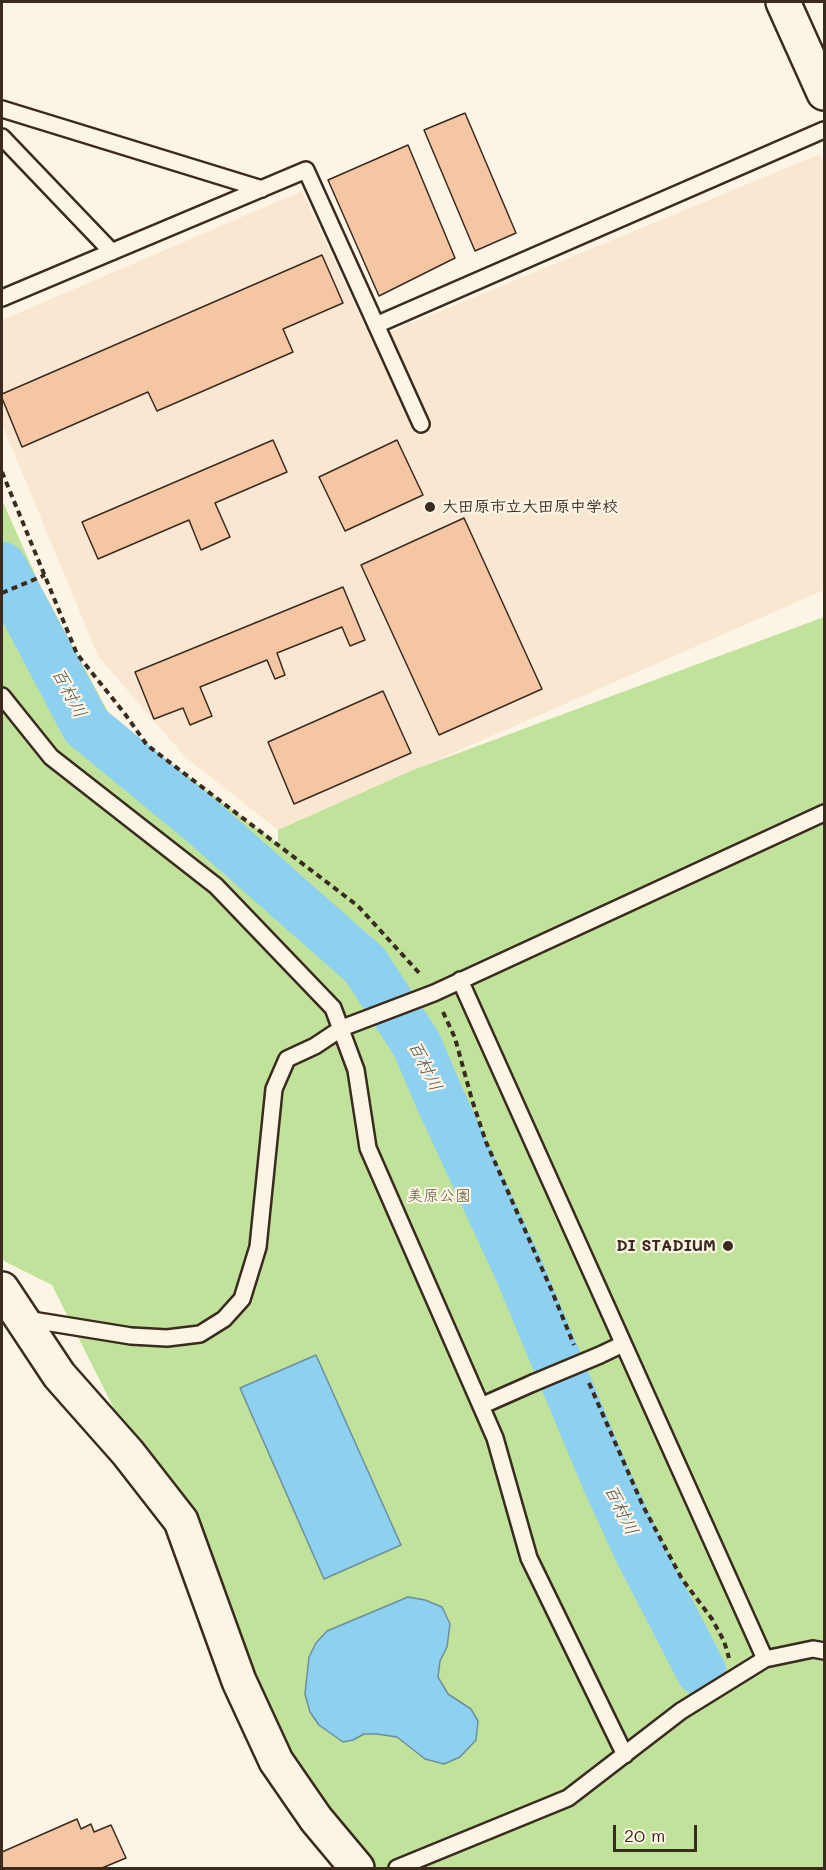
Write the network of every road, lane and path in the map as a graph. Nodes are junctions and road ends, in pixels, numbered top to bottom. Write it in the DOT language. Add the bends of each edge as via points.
graph roads {
  1 [pos="783,2"];
  2 [pos="825,93"];
  3 [pos="2,110"];
  4 [pos="825,130"];
  5 [pos="2,137"];
  6 [pos="262,189"];
  7 [pos="112,252"];
  8 [pos="2,298"];
  9 [pos="376,325"];
  10 [pos="421,424"];
  11 [pos="2,472"];
  12 [pos="45,575"];
  13 [pos="2,593"];
  14 [pos="2,696"];
  15 [pos="825,813"];
  16 [pos="460,980"];
  17 [pos="434,993"];
  18 [pos="342,1028"];
  19 [pos="2,1289"];
  20 [pos="22,1319"];
  21 [pos="623,1344"];
  22 [pos="481,1406"];
  23 [pos="825,1651"];
  24 [pos="765,1659"];
  25 [pos="625,1755"];
  26 [pos="357,1869"];
  27 [pos="397,1869"];
  1 -- 2 [label="street"];
  3 -- 6 [label="lane"];
  4 -- 9 [label="lane"];
  5 -- 7 [label="lane"];
  6 -- 7 [label="lane"];
  6 -- 9 [label="lane" via="306,170"];
  7 -- 8 [label="lane"];
  9 -- 10 [label="lane"];
  11 -- 12 [label="path"];
  12 -- 13 [label="path"];
  12 -- 17 [label="path" via="77,654 147,745 358,906"];
  14 -- 18 [label="lane" via="51,757 216,886 333,1008"];
  15 -- 16 [label="lane"];
  16 -- 17 [label="lane"];
  16 -- 21 [label="lane"];
  17 -- 18 [label="lane"];
  18 -- 20 [label="lane" via="287,1059 274,1089 258,1247 242,1299 224,1319 200,1334 167,1338"];
  18 -- 22 [label="lane" via="356,1070 368,1148"];
  19 -- 20 [label="street"];
  20 -- 26 [label="street" via="59,1375 181,1521 239,1681 276,1761 316,1820"];
  21 -- 22 [label="lane, bridge"];
  21 -- 24 [label="lane"];
  22 -- 25 [label="lane" via="495,1438 529,1558"];
  23 -- 24 [label="lane" via="813,1649"];
  24 -- 25 [label="lane" via="681,1711"];
  25 -- 27 [label="lane" via="568,1798"];
}
